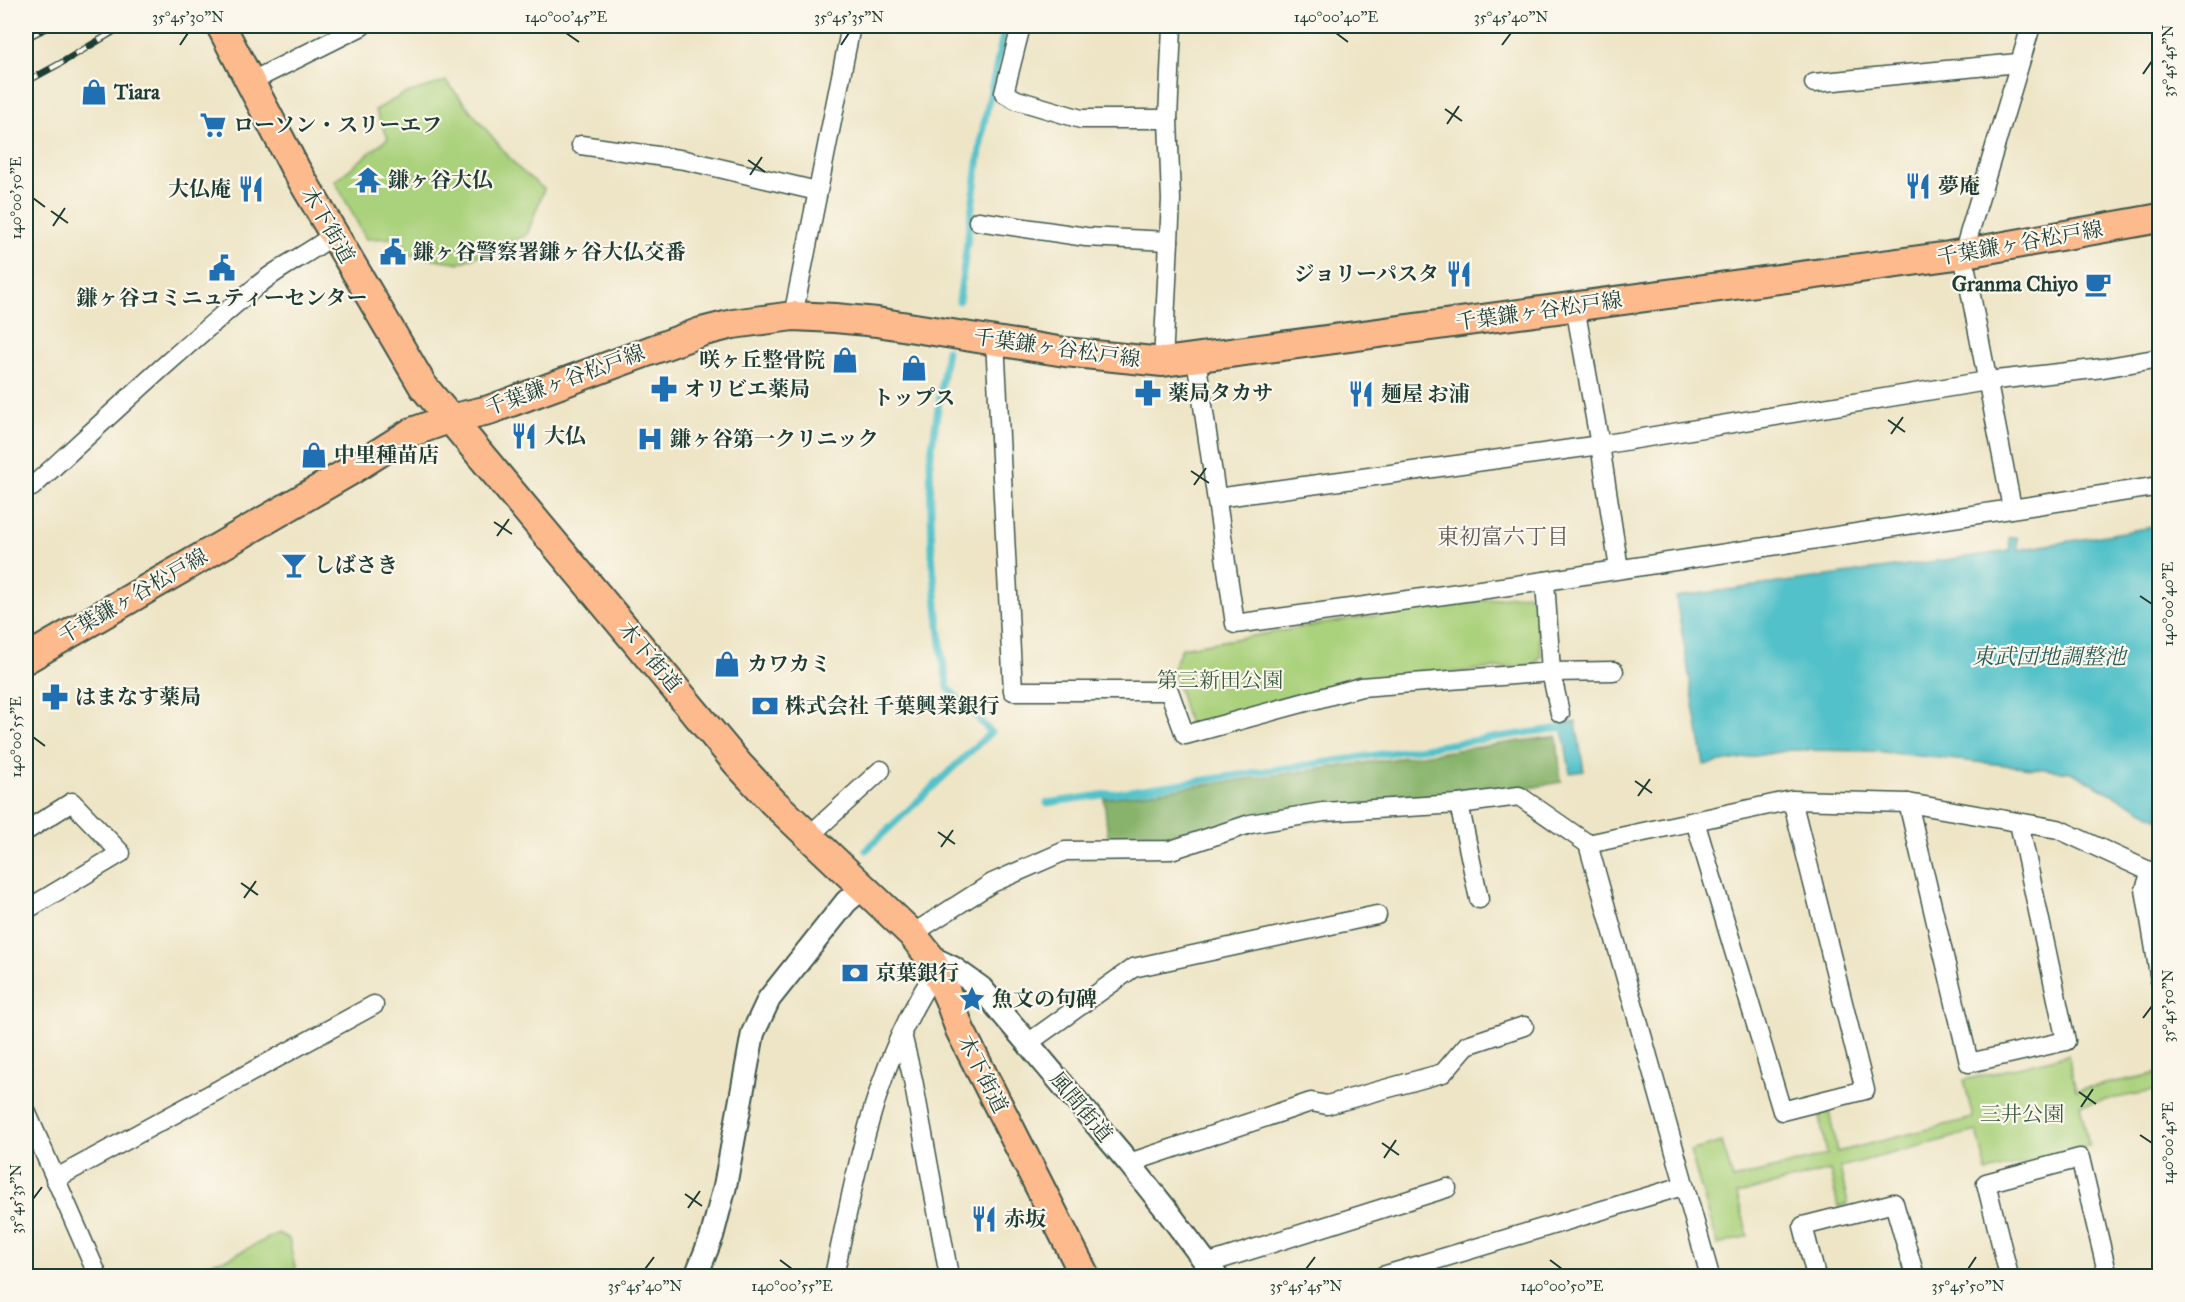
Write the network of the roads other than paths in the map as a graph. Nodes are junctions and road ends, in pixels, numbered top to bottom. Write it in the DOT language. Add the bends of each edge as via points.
graph roads {
  1 [pos="220,26"];
  2 [pos="362,26"];
  3 [pos="851,26"];
  4 [pos="1021,26"];
  5 [pos="1172,26"];
  6 [pos="2031,26"];
  7 [pos="2018,63"];
  8 [pos="250,82"];
  9 [pos="1814,83"];
  10 [pos="1168,119"];
  11 [pos="581,145"];
  12 [pos="818,191"];
  13 [pos="2160,218"];
  14 [pos="978,221"];
  15 [pos="333,235"];
  16 [pos="1169,242"];
  17 [pos="1963,254"];
  18 [pos="1575,307"];
  19 [pos="793,316"];
  20 [pos="995,340"];
  21 [pos="1196,358"];
  22 [pos="2160,358"];
  23 [pos="1163,362"];
  24 [pos="1987,381"];
  25 [pos="449,419"];
  26 [pos="1600,445"];
  27 [pos="26,482"];
  28 [pos="2160,486"];
  29 [pos="1217,498"];
  30 [pos="2012,508"];
  31 [pos="1619,569"];
  32 [pos="1545,581"];
  33 [pos="26,658"];
  34 [pos="1614,671"];
  35 [pos="1551,672"];
  36 [pos="1560,713"];
  37 [pos="881,770"];
  38 [pos="1792,800"];
  39 [pos="1908,803"];
  40 [pos="1459,804"];
  41 [pos="1695,821"];
  42 [pos="2019,823"];
  43 [pos="26,831"];
  44 [pos="809,836"];
  45 [pos="1588,844"];
  46 [pos="2155,871"];
  47 [pos="864,886"];
  48 [pos="1479,899"];
  49 [pos="26,910"];
  50 [pos="1377,915"];
  51 [pos="912,934"];
  52 [pos="933,964"];
  53 [pos="2160,980"];
  54 [pos="374,1005"];
  55 [pos="1524,1026"];
  56 [pos="902,1034"];
  57 [pos="1028,1043"];
  58 [pos="26,1111"];
  59 [pos="1129,1163"];
  60 [pos="54,1179"];
  61 [pos="1683,1186"];
  62 [pos="1447,1188"];
  63 [pos="1211,1270"];
  64 [pos="98,1276"];
  65 [pos="696,1276"];
  66 [pos="834,1276"];
  67 [pos="949,1276"];
  68 [pos="1085,1276"];
  69 [pos="1382,1276"];
  70 [pos="1710,1276"];
  71 [pos="1816,1276"];
  72 [pos="1915,1276"];
  73 [pos="2009,1276"];
  74 [pos="2108,1276"];
  1 -- 8 [label="main road, 木下街道"];
  2 -- 8 [label="street"];
  3 -- 12 [label="street"];
  4 -- 10 [label="street" via="1004,93 1081,119"];
  5 -- 10 [label="street"];
  6 -- 7 [label="street"];
  7 -- 9 [label="street"];
  7 -- 17 [label="street"];
  8 -- 15 [label="main road, 木下街道"];
  10 -- 16 [label="street"];
  11 -- 12 [label="street" via="685,160"];
  12 -- 19 [label="street"];
  13 -- 17 [label="main road, 千葉鎌ヶ谷松戸線"];
  14 -- 16 [label="street" via="1086,237"];
  15 -- 25 [label="main road, 木下街道" via="413,371"];
  15 -- 27 [label="street" via="259,283 32,487"];
  16 -- 23 [label="street"];
  17 -- 18 [label="main road, 千葉鎌ヶ谷松戸線"];
  17 -- 24 [label="street"];
  18 -- 21 [label="main road, 千葉鎌ヶ谷松戸線"];
  18 -- 26 [label="street"];
  19 -- 20 [label="main road, 千葉鎌ヶ谷松戸線" via="877,322"];
  19 -- 25 [label="main road, 千葉鎌ヶ谷松戸線" via="701,332 489,410"];
  20 -- 23 [label="main road, 千葉鎌ヶ谷松戸線"];
  20 -- 35 [label="street" via="1013,691 1169,691 1185,735 1361,687"];
  21 -- 23 [label="main road, 千葉鎌ヶ谷松戸線"];
  21 -- 29 [label="street"];
  22 -- 24 [label="street"];
  24 -- 26 [label="street"];
  24 -- 30 [label="street"];
  25 -- 33 [label="main road, 千葉鎌ヶ谷松戸線" via="412,432"];
  25 -- 44 [label="main road, 木下街道" via="738,764"];
  26 -- 29 [label="street"];
  26 -- 31 [label="street"];
  28 -- 30 [label="street"];
  29 -- 32 [label="street" via="1235,624"];
  30 -- 31 [label="street"];
  31 -- 32 [label="street"];
  32 -- 35 [label="street"];
  34 -- 35 [label="street"];
  35 -- 36 [label="street"];
  37 -- 44 [label="street"];
  38 -- 39 [label="street"];
  38 -- 41 [label="street"];
  38 -- 41 [label="street" via="1865,1090 1782,1111"];
  39 -- 42 [label="street"];
  39 -- 42 [label="street" via="1969,1063 2066,1041"];
  40 -- 45 [label="street" via="1519,796"];
  40 -- 48 [label="street"];
  40 -- 51 [label="street" via="1323,812 1250,824 1171,850 1065,851 992,883"];
  41 -- 45 [label="street"];
  42 -- 46 [label="street" via="2058,829"];
  43 -- 49 [label="street" via="72,802 121,853"];
  44 -- 47 [label="main road, 木下街道"];
  45 -- 61 [label="street"];
  46 -- 53 [label="street" via="2145,890"];
  47 -- 51 [label="main road, 木下街道"];
  47 -- 65 [label="street" via="846,902 769,999 753,1033 725,1186"];
  50 -- 57 [label="street" via="1133,968"];
  51 -- 52 [label="main road, 木下街道"];
  52 -- 56 [label="street"];
  52 -- 57 [label="street, 風間街道" via="953,969 981,988"];
  52 -- 68 [label="main road, 木下街道" via="960,1030"];
  54 -- 60 [label="street"];
  55 -- 59 [label="street" via="1467,1045 1443,1073 1327,1105 1311,1102"];
  56 -- 66 [label="street" via="890,1057 856,1172"];
  56 -- 67 [label="street"];
  57 -- 59 [label="street, 風間街道"];
  58 -- 60 [label="street"];
  59 -- 63 [label="street, 風間街道"];
  60 -- 64 [label="street"];
  61 -- 69 [label="street"];
  61 -- 70 [label="street"];
  62 -- 63 [label="street"];
  71 -- 72 [label="street" via="1803,1226 1894,1203"];
  73 -- 74 [label="street" via="1986,1183 2080,1158"];
}
